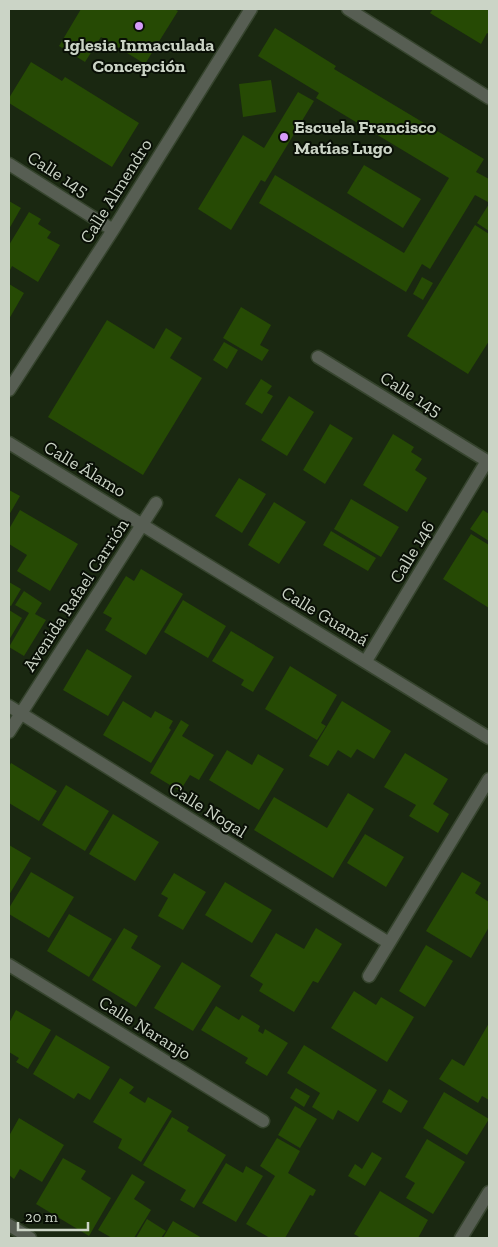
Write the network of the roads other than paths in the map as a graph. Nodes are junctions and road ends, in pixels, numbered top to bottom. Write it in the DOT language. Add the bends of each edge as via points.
graph roads {
  1 [pos="251,9"];
  2 [pos="348,9"];
  3 [pos="489,98"];
  4 [pos="9,164"];
  5 [pos="113,230"];
  6 [pos="318,357"];
  7 [pos="9,390"];
  8 [pos="9,443"];
  9 [pos="487,461"];
  10 [pos="156,503"];
  11 [pos="142,525"];
  12 [pos="366,661"];
  13 [pos="9,706"];
  14 [pos="20,714"];
  15 [pos="9,732"];
  16 [pos="489,738"];
  17 [pos="489,779"];
  18 [pos="389,943"];
  19 [pos="9,965"];
  20 [pos="369,976"];
  21 [pos="263,1120"];
  22 [pos="489,1192"];
  23 [pos="9,1225"];
  24 [pos="30,1238"];
  25 [pos="461,1238"];
  1 -- 5 [label="street, Calle Almendro"];
  2 -- 3 [label="street"];
  4 -- 5 [label="street, Calle 145"];
  5 -- 7 [label="street, Calle Almendro"];
  6 -- 9 [label="street, Calle 145"];
  8 -- 11 [label="street, Calle Álamo"];
  9 -- 12 [label="street, Calle 146"];
  10 -- 11 [label="street, Avenida Rafael Carrión"];
  11 -- 12 [label="street, Calle Guamá"];
  11 -- 14 [label="street, Avenida Rafael Carrión"];
  12 -- 16 [label="street, Calle Guamá"];
  13 -- 14 [label="street, Calle Nogal"];
  14 -- 15 [label="street, Avenida Rafael Carrión"];
  14 -- 18 [label="street, Calle Nogal"];
  17 -- 18 [label="street"];
  18 -- 20 [label="street"];
  19 -- 21 [label="street, Calle Naranjo"];
  22 -- 25 [label="street"];
  23 -- 24 [label="street"];
}
